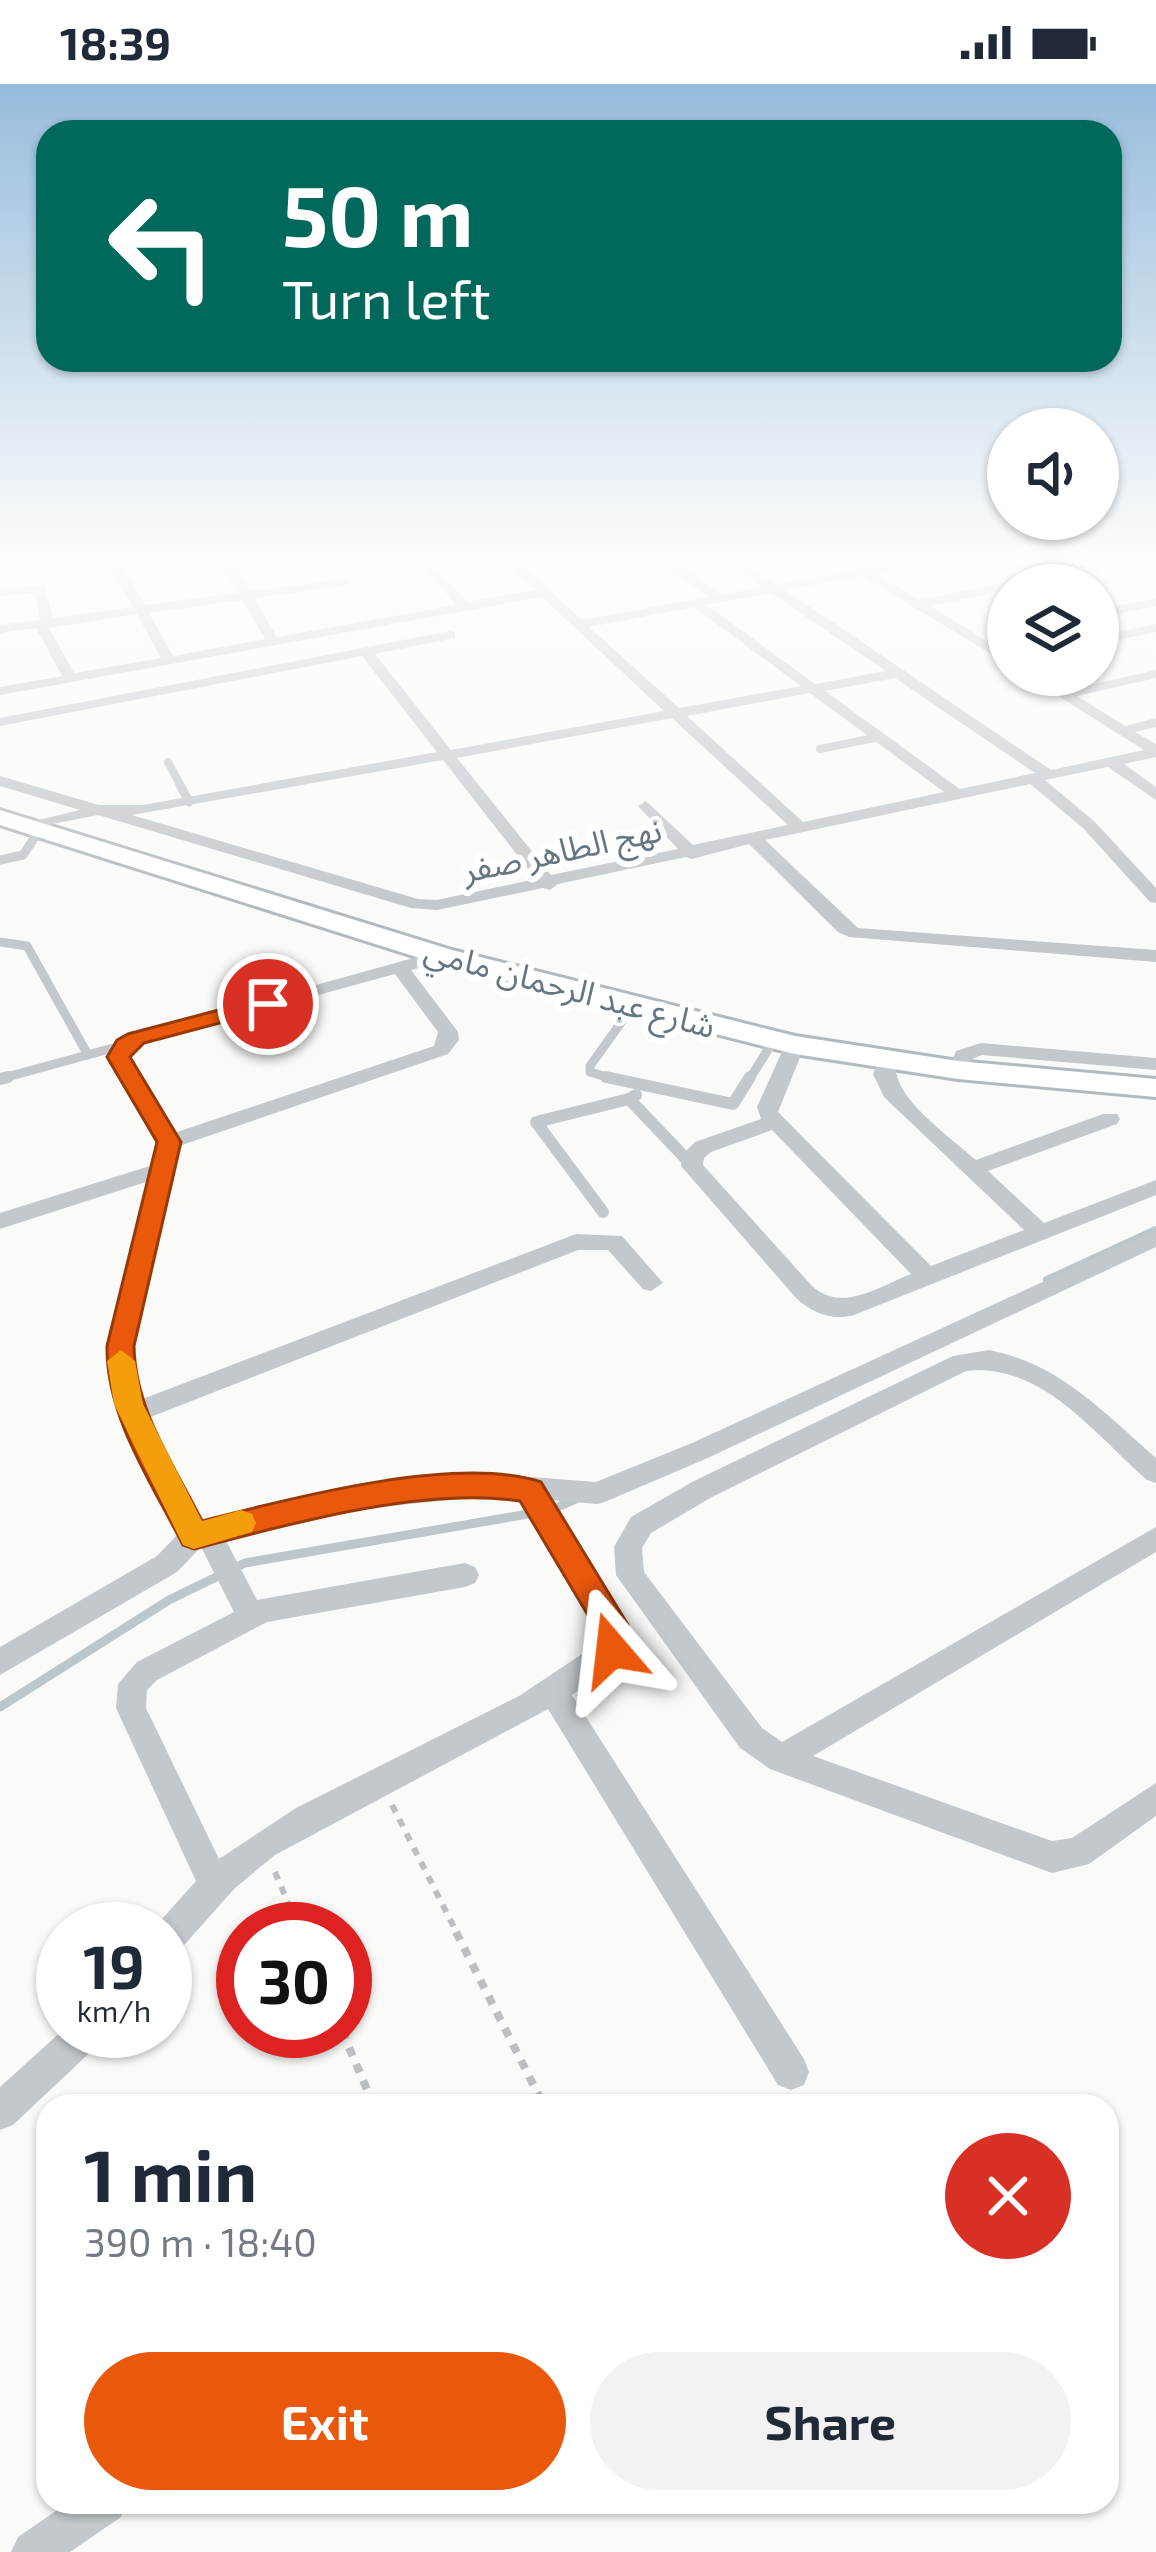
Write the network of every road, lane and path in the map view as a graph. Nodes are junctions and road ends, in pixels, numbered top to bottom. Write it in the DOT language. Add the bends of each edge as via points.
graph roads {
  1 [pos="81,675"];
  2 [pos="245,675"];
  3 [pos="384,675"];
  4 [pos="632,675"];
  5 [pos="794,675"];
  6 [pos="886,675"];
  7 [pos="901,675"];
  8 [pos="1151,675"];
  9 [pos="70,677"];
  10 [pos="1119,682"];
  11 [pos="812,688"];
  12 [pos="0,691"];
  13 [pos="1066,696"];
  14 [pos="676,715"];
  15 [pos="0,722"];
  16 [pos="1156,722"];
  17 [pos="1122,731"];
  18 [pos="879,737"];
  19 [pos="820,749"];
  20 [pos="1152,753"];
  21 [pos="449,756"];
  22 [pos="168,762"];
  23 [pos="1113,763"];
  24 [pos="1042,778"];
  25 [pos="0,781"];
  26 [pos="1156,795"];
  27 [pos="959,796"];
  28 [pos="189,802"];
  29 [pos="646,806"];
  30 [pos="99,810"];
  31 [pos="143,810"];
  32 [pos="126,819"];
  33 [pos="32,828"];
  34 [pos="802,830"];
  35 [pos="755,840"];
  36 [pos="692,854"];
  37 [pos="0,860"];
  38 [pos="550,885"];
  39 [pos="1156,898"];
  40 [pos="0,942"];
  41 [pos="442,956"];
  42 [pos="1156,956"];
  43 [pos="401,969"];
  44 [pos="633,1006"];
  45 [pos="784,1043"];
  46 [pos="125,1044"];
  47 [pos="88,1055"];
  48 [pos="887,1061"];
  49 [pos="1156,1064"];
  50 [pos="958,1070"];
  51 [pos="0,1079"];
  52 [pos="1156,1088"];
  53 [pos="648,1089"];
  54 [pos="629,1100"];
  55 [pos="1110,1119"];
  56 [pos="773,1122"];
  57 [pos="169,1142"];
  58 [pos="692,1166"];
  59 [pos="163,1169"];
  60 [pos="972,1169"];
  61 [pos="1156,1187"];
  62 [pos="603,1212"];
  63 [pos="0,1221"];
  64 [pos="1041,1233"];
  65 [pos="1156,1238"];
  66 [pos="927,1276"];
  67 [pos="652,1283"];
  68 [pos="133,1413"];
  69 [pos="1156,1473"];
  70 [pos="530,1491"];
  71 [pos="201,1534"];
  72 [pos="1156,1538"];
  73 [pos="465,1575"];
  74 [pos="251,1616"];
  75 [pos="0,1662"];
  76 [pos="554,1692"];
  77 [pos="781,1759"];
  78 [pos="382,1784"];
  79 [pos="1156,1798"];
  80 [pos="263,1844"];
  81 [pos="214,1884"];
  82 [pos="288,1902"];
  83 [pos="192,1910"];
  84 [pos="59,2058"];
  85 [pos="354,2058"];
  86 [pos="791,2072"];
  87 [pos="369,2094"];
  88 [pos="538,2094"];
  89 [pos="0,2112"];
  90 [pos="88,2514"];
  91 [pos="33,2552"];
  1 -- 9 [label="street"];
  2 -- 15 [label="street"];
  3 -- 21 [label="street"];
  4 -- 14 [label="street"];
  5 -- 11 [label="street"];
  6 -- 11 [label="street"];
  7 -- 24 [label="street"];
  8 -- 10 [label="street"];
  9 -- 12 [label="street"];
  11 -- 14 [label="street"];
  11 -- 18 [label="street"];
  13 -- 17 [label="street"];
  14 -- 21 [label="street"];
  14 -- 34 [label="street"];
  16 -- 17 [label="street"];
  17 -- 20 [label="street"];
  18 -- 19 [label="lane"];
  18 -- 27 [label="street"];
  20 -- 23 [label="street, نهج الطاهر صفر"];
  21 -- 28 [label="street"];
  21 -- 38 [label="street"];
  22 -- 28 [label="lane"];
  23 -- 24 [label="street, نهج الطاهر صفر"];
  23 -- 26 [label="street"];
  24 -- 27 [label="street, نهج الطاهر صفر"];
  24 -- 39 [label="street"];
  25 -- 30 [label="street, نهج الطاهر صفر"];
  27 -- 34 [label="street, نهج الطاهر صفر"];
  28 -- 31 [label="street"];
  29 -- 36 [label="street"];
  30 -- 31 [label="street"];
  30 -- 32 [label="street, نهج الطاهر صفر"];
  30 -- 33 [label="street"];
  31 -- 32 [label="street"];
  32 -- 33 [label="street"];
  32 -- 38 [label="street, نهج الطاهر صفر" via="417,904"];
  33 -- 37 [label="lane" via="23,855"];
  33 -- 41 [label="street, شارع عبد الرحمان مامي"];
  34 -- 35 [label="street, نهج الطاهر صفر"];
  35 -- 36 [label="street, نهج الطاهر صفر"];
  35 -- 42 [label="street" via="855,933"];
  36 -- 38 [label="street, نهج الطاهر صفر"];
  40 -- 47 [label="lane" via="27,946"];
  41 -- 43 [label="street"];
  41 -- 44 [label="street, شارع عبد الرحمان مامي"];
  43 -- 46 [label="street"];
  43 -- 57 [label="street" via="448,1032 441,1050"];
  44 -- 45 [label="street, شارع عبد الرحمان مامي"];
  44 -- 53 [label="lane" via="590,1072"];
  45 -- 48 [label="street, شارع عبد الرحمان مامي"];
  45 -- 53 [label="lane" via="733,1104"];
  45 -- 56 [label="street" via="767,1107"];
  46 -- 47 [label="lane"];
  46 -- 57 [label="street" via="118,1057"];
  47 -- 51 [label="lane"];
  48 -- 50 [label="street, شارع عبد الرحمان مامي"];
  48 -- 60 [label="street" via="891,1093"];
  49 -- 50 [label="street" via="981,1049 963,1055"];
  50 -- 52 [label="street, شارع عبد الرحمان مامي"];
  53 -- 54 [label="lane"];
  54 -- 58 [label="lane"];
  54 -- 62 [label="lane" via="536,1122"];
  55 -- 60 [label="street"];
  56 -- 58 [label="street" via="703,1148"];
  56 -- 66 [label="street"];
  57 -- 59 [label="street"];
  58 -- 66 [label="street" via="817,1306 846,1309"];
  59 -- 63 [label="street"];
  59 -- 68 [label="street" via="121,1346"];
  60 -- 64 [label="street"];
  61 -- 64 [label="street"];
  64 -- 66 [label="street"];
  65 -- 70 [label="street" via="598,1492"];
  67 -- 68 [label="street" via="614,1242 576,1242"];
  68 -- 71 [label="street"];
  69 -- 77 [label="street" via="1028,1366 981,1358 640,1525 628,1547 630,1575 751,1738"];
  70 -- 71 [label="street" via="492,1485 328,1501"];
  70 -- 76 [label="street" via="612,1625 612,1650"];
  71 -- 74 [label="street"];
  71 -- 75 [label="street" via="166,1564"];
  72 -- 77 [label="street"];
  73 -- 74 [label="street"];
  74 -- 81 [label="street" via="147,1671 129,1697"];
  76 -- 78 [label="street"];
  76 -- 86 [label="street"];
  77 -- 79 [label="street" via="1052,1858 1078,1853"];
  78 -- 80 [label="street"];
  78 -- 88 [label="path"];
  80 -- 81 [label="street"];
  80 -- 82 [label="path"];
  81 -- 83 [label="street"];
  84 -- 89 [label="street"];
  85 -- 87 [label="path"];
  90 -- 91 [label="street"];
}
